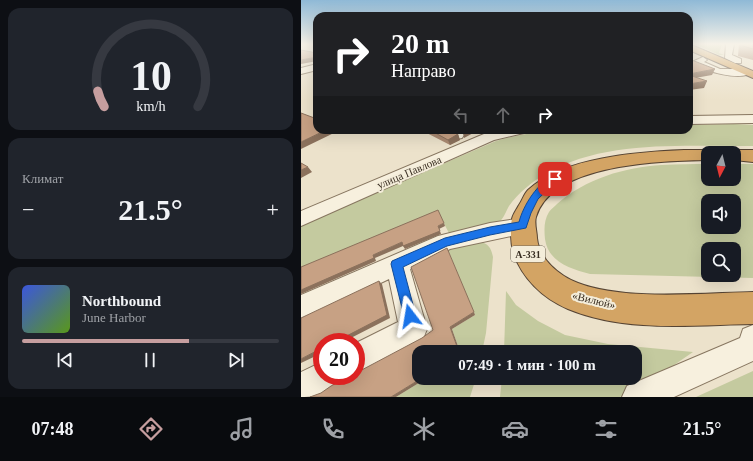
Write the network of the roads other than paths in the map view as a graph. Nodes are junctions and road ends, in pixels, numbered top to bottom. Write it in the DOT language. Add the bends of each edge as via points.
graph roads {
  1 [pos="697,63"];
  2 [pos="725,63"];
  3 [pos="738,63"];
  4 [pos="313,69"];
  5 [pos="747,69"];
  6 [pos="303,73"];
  7 [pos="313,75"];
  8 [pos="753,119"];
  9 [pos="693,120"];
  10 [pos="454,134"];
  11 [pos="502,134"];
  12 [pos="457,135"];
  13 [pos="701,155"];
  14 [pos="741,156"];
  15 [pos="753,156"];
  16 [pos="301,219"];
  17 [pos="523,226"];
  18 [pos="397,264"];
  19 [pos="301,308"];
  20 [pos="753,308"];
  21 [pos="753,339"];
  22 [pos="365,354"];
  23 [pos="313,382"];
  24 [pos="301,389"];
  25 [pos="638,397"];
  1 -- 5 [label="street" via="719,72"];
  2 -- 5 [label="highway"];
  3 -- 5 [label="street"];
  4 -- 6 [label="street"];
  6 -- 7 [label="street"];
  8 -- 9 [label="street"];
  10 -- 12 [label="street"];
  11 -- 16 [label="street, улица Павлова" via="489,137"];
  13 -- 17 [label="highway, «Вилюй» / А-331" via="643,158 591,167 565,175 547,185 534,197"];
  14 -- 15 [label="highway"];
  17 -- 18 [label="street" via="445,242"];
  17 -- 20 [label="highway, «Вилюй» / А-331" via="523,240 531,262 550,282 578,298 625,307"];
  18 -- 19 [label="street"];
  18 -- 22 [label="street" via="413,329"];
  21 -- 25 [label="street" via="751,347"];
  23 -- 24 [label="street"];
}
